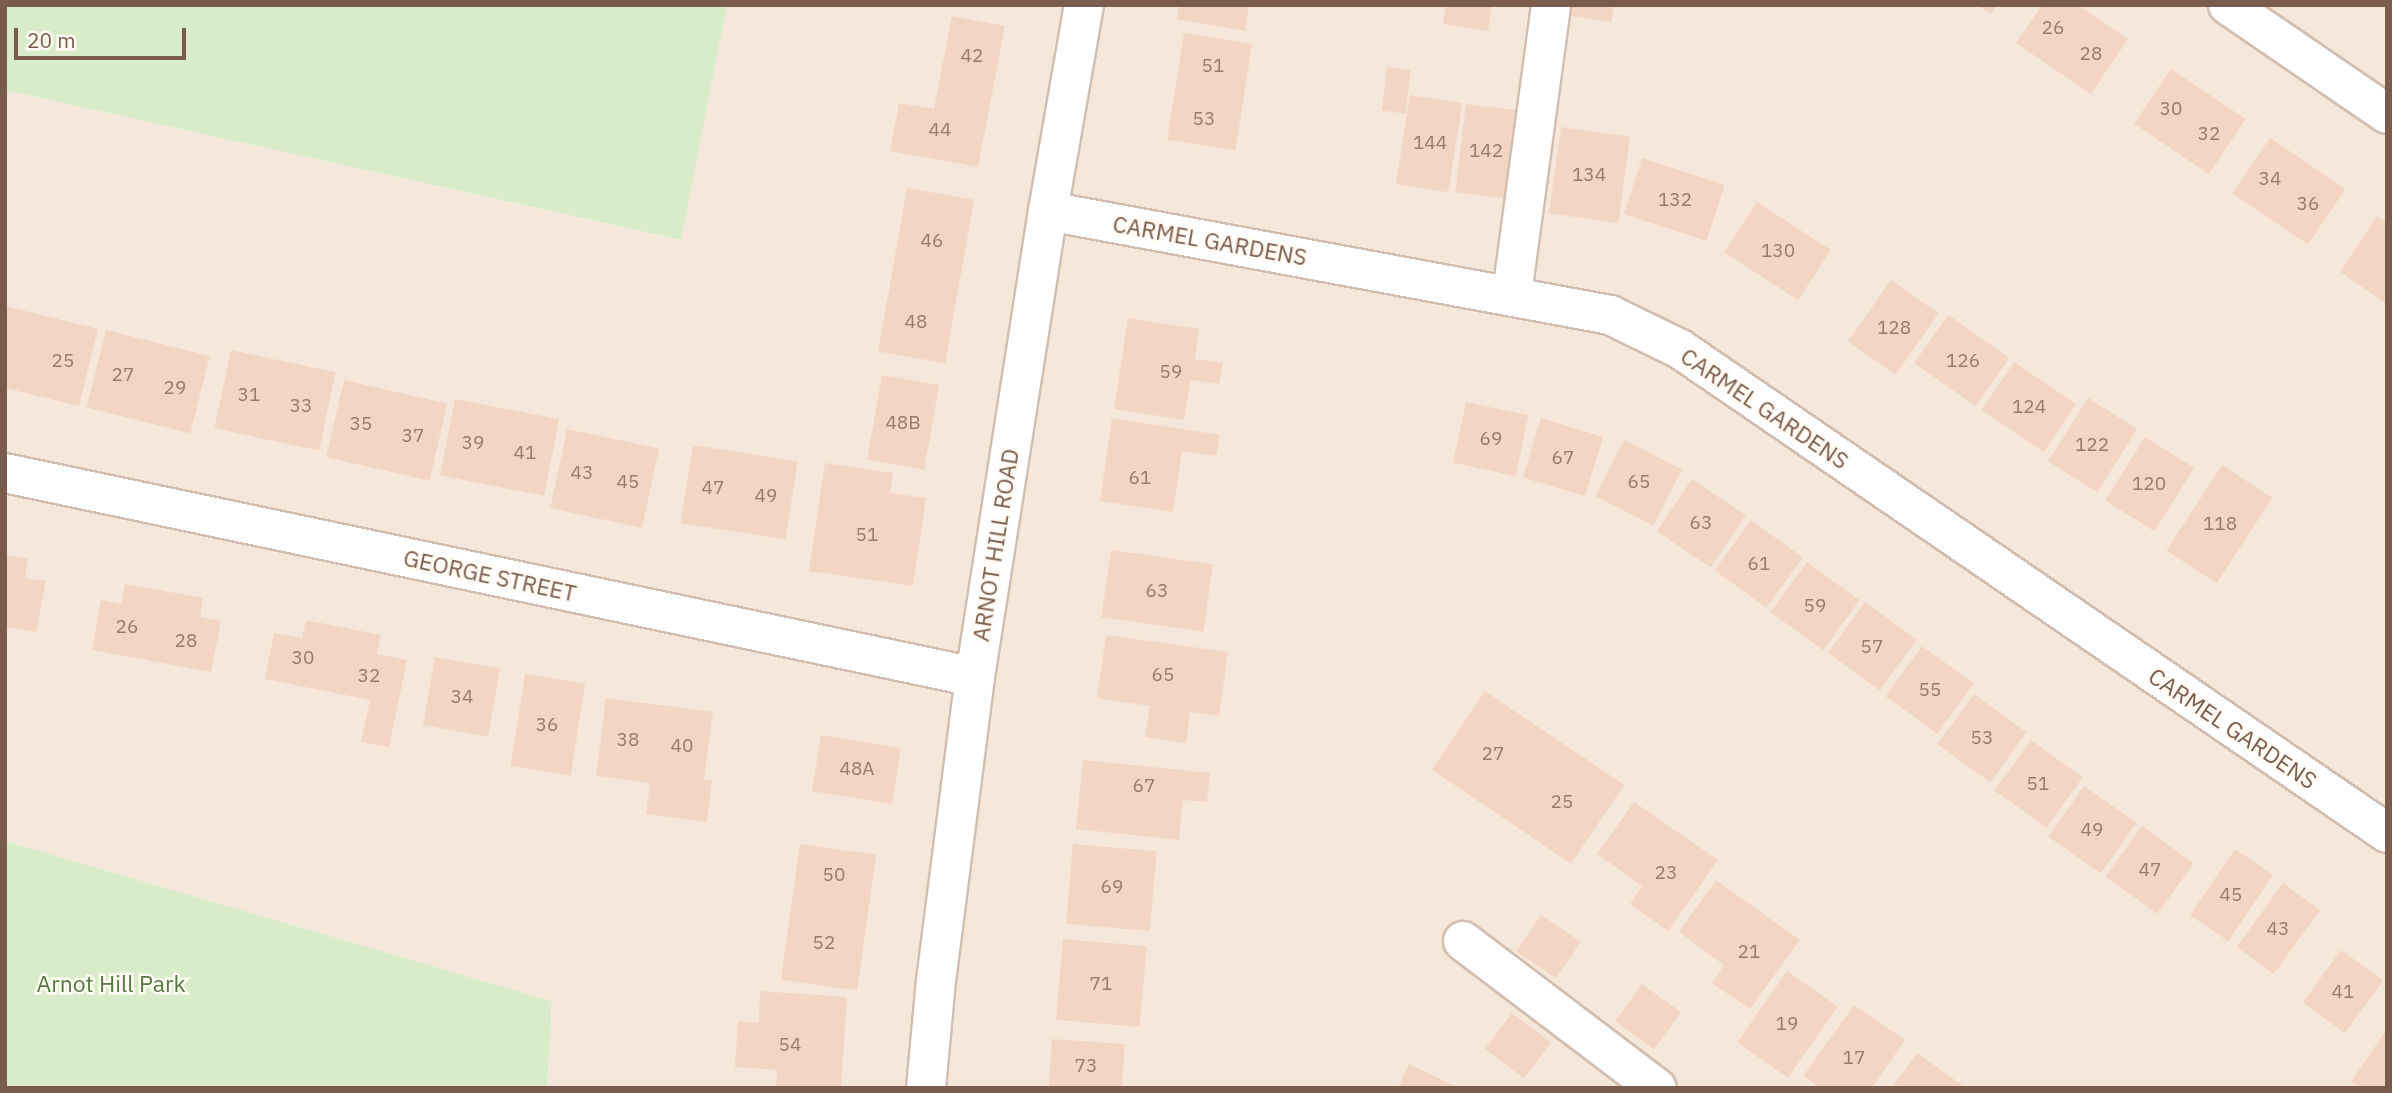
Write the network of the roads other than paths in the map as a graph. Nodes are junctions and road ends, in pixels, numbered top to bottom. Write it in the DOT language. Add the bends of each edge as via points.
graph roads {
  1 [pos="1084,5"];
  2 [pos="1551,5"];
  3 [pos="2228,5"];
  4 [pos="2387,114"];
  5 [pos="1048,211"];
  6 [pos="1512,294"];
  7 [pos="5,472"];
  8 [pos="975,677"];
  9 [pos="2387,833"];
  10 [pos="1462,941"];
  11 [pos="926,1088"];
  12 [pos="1657,1088"];
  1 -- 5 [label="street, ARNOT HILL ROAD"];
  2 -- 6 [label="street"];
  3 -- 4 [label="street"];
  5 -- 6 [label="street, CARMEL GARDENS"];
  5 -- 8 [label="street, ARNOT HILL ROAD"];
  6 -- 9 [label="street, CARMEL GARDENS" via="1610,315 1680,349"];
  7 -- 8 [label="street, GEORGE STREET"];
  8 -- 11 [label="street, ARNOT HILL ROAD"];
  10 -- 12 [label="street"];
}
